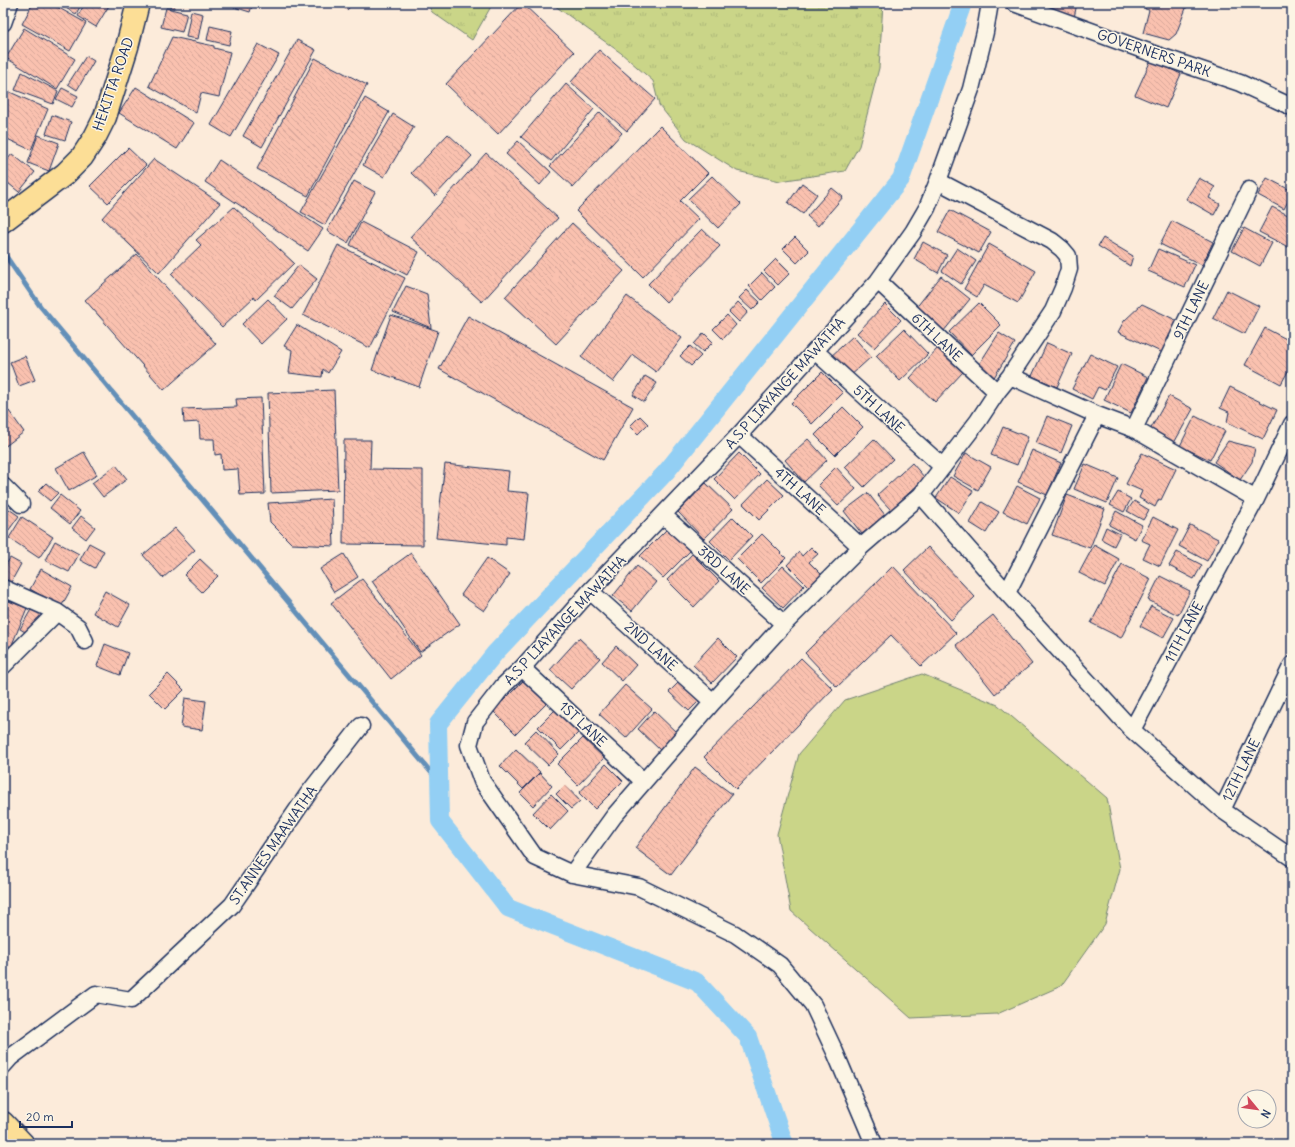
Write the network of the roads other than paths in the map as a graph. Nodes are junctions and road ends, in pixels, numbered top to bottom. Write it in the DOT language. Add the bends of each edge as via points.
graph roads {
  1 [pos="138,3"];
  2 [pos="990,3"];
  3 [pos="1014,3"];
  4 [pos="1292,107"];
  5 [pos="938,181"];
  6 [pos="1249,190"];
  7 [pos="3,221"];
  8 [pos="878,281"];
  9 [pos="815,351"];
  10 [pos="1010,376"];
  11 [pos="997,392"];
  12 [pos="1097,415"];
  13 [pos="1292,424"];
  14 [pos="1134,429"];
  15 [pos="739,435"];
  16 [pos="943,467"];
  17 [pos="3,486"];
  18 [pos="921,495"];
  19 [pos="1256,499"];
  20 [pos="21,504"];
  21 [pos="663,515"];
  22 [pos="862,547"];
  23 [pos="3,588"];
  24 [pos="590,591"];
  25 [pos="1006,593"];
  26 [pos="57,612"];
  27 [pos="784,624"];
  28 [pos="85,641"];
  29 [pos="1292,665"];
  30 [pos="3,666"];
  31 [pos="522,668"];
  32 [pos="713,702"];
  33 [pos="361,726"];
  34 [pos="1132,730"];
  35 [pos="643,781"];
  36 [pos="1222,810"];
  37 [pos="1292,858"];
  38 [pos="572,874"];
  39 [pos="3,1066"];
  40 [pos="3,1123"];
  41 [pos="24,1144"];
  42 [pos="874,1144"];
  1 -- 7 [label="main road, HEKITTA ROAD" via="105,117 82,157 65,174"];
  2 -- 5 [label="street, A.S.P LIAYANGE MAWATHA" via="971,89"];
  3 -- 4 [label="street, GOVERNERS PARK" via="1240,83"];
  5 -- 8 [label="street, A.S.P LIAYANGE MAWATHA" via="913,232"];
  5 -- 10 [label="street" via="1052,242 1068,256 1069,268 1052,311"];
  6 -- 14 [label="street, 9TH LANE"];
  8 -- 9 [label="street, A.S.P LIAYANGE MAWATHA"];
  8 -- 11 [label="street, 6TH LANE"];
  9 -- 15 [label="street, A.S.P LIAYANGE MAWATHA"];
  9 -- 16 [label="street, 5TH LANE"];
  10 -- 11 [label="street"];
  10 -- 12 [label="street"];
  11 -- 16 [label="street"];
  12 -- 14 [label="street"];
  12 -- 25 [label="street"];
  13 -- 19 [label="street"];
  14 -- 19 [label="street"];
  15 -- 21 [label="street, A.S.P LIAYANGE MAWATHA"];
  15 -- 22 [label="street, 4TH LANE"];
  16 -- 18 [label="street"];
  17 -- 20 [label="street"];
  18 -- 22 [label="street"];
  18 -- 25 [label="street"];
  19 -- 34 [label="street, 11TH LANE"];
  21 -- 24 [label="street, A.S.P LIAYANGE MAWATHA"];
  21 -- 27 [label="street, 3RD LANE"];
  22 -- 27 [label="street"];
  23 -- 26 [label="street"];
  24 -- 31 [label="street, A.S.P LIAYANGE MAWATHA"];
  24 -- 32 [label="street, 2ND LANE"];
  25 -- 34 [label="street"];
  26 -- 28 [label="street" via="78,627"];
  26 -- 30 [label="street"];
  27 -- 32 [label="street"];
  29 -- 36 [label="street, 12TH LANE"];
  31 -- 35 [label="street, 1ST LANE"];
  31 -- 38 [label="street, A.S.P LIAYANGE MAWATHA" via="503,686 476,722 469,745 482,781 535,857"];
  32 -- 35 [label="street"];
  33 -- 39 [label="street, ST.ANNES MAAWATHA" via="308,794 232,905 131,1000 96,994"];
  34 -- 36 [label="street, 12TH LANE"];
  35 -- 38 [label="street"];
  36 -- 37 [label="street"];
  38 -- 42 [label="street, A.S.P LIAYANGE MAWATHA" via="639,887 735,934 780,965 813,1005"];
  40 -- 41 [label="main road"];
}
